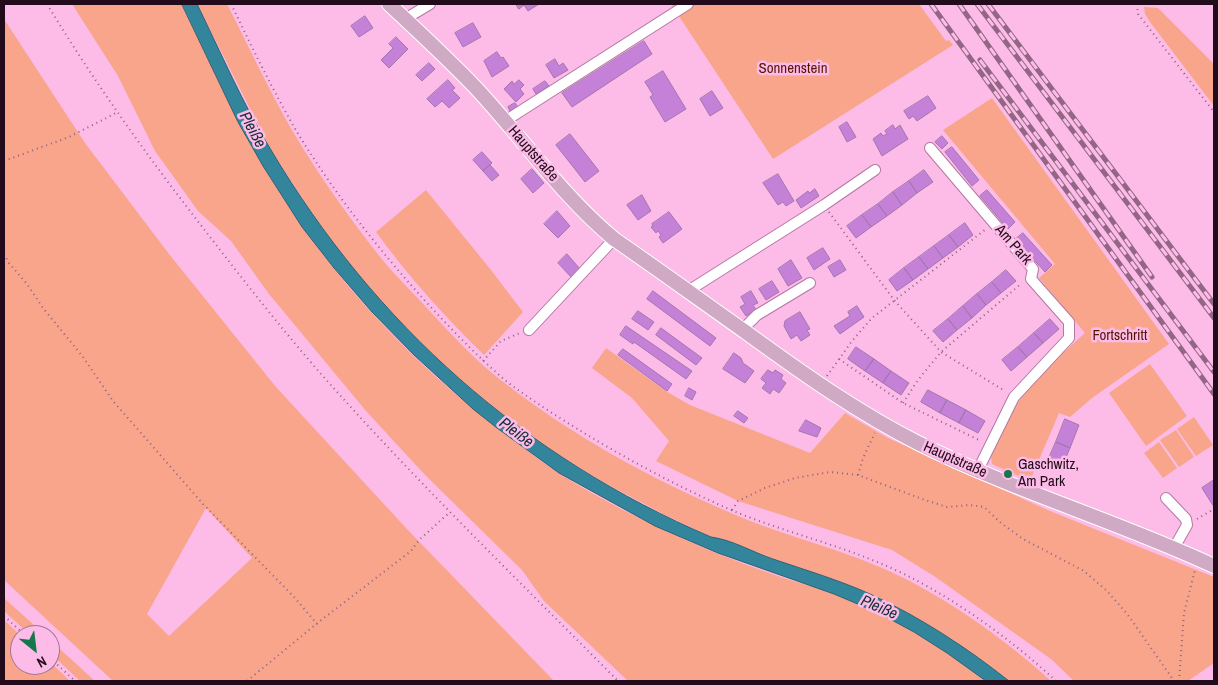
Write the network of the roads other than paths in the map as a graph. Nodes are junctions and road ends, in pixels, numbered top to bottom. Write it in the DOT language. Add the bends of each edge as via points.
graph roads {
  1 [pos="389,4"];
  2 [pos="430,4"];
  3 [pos="688,4"];
  4 [pos="406,20"];
  5 [pos="505,121"];
  6 [pos="930,148"];
  7 [pos="875,170"];
  8 [pos="614,239"];
  9 [pos="810,283"];
  10 [pos="688,291"];
  11 [pos="529,330"];
  12 [pos="742,330"];
  13 [pos="978,470"];
  14 [pos="1166,498"];
  15 [pos="1174,548"];
  16 [pos="1214,566"];
  1 -- 4 [label="main road, Hauptstraße"];
  2 -- 4 [label="street"];
  3 -- 5 [label="street"];
  4 -- 5 [label="main road, Hauptstraße"];
  5 -- 8 [label="main road, Hauptstraße" via="574,202"];
  6 -- 13 [label="street, Am Park" via="1033,269 1031,279 1069,322 1069,338 1014,396"];
  7 -- 10 [label="street"];
  8 -- 10 [label="main road, Hauptstraße"];
  8 -- 11 [label="street"];
  9 -- 12 [label="street" via="757,315"];
  10 -- 12 [label="main road, Hauptstraße"];
  12 -- 13 [label="main road, Hauptstraße" via="820,386 881,424"];
  13 -- 15 [label="main road, Hauptstraße"];
  14 -- 15 [label="street" via="1187,525"];
  15 -- 16 [label="main road, Hauptstraße"];
}
